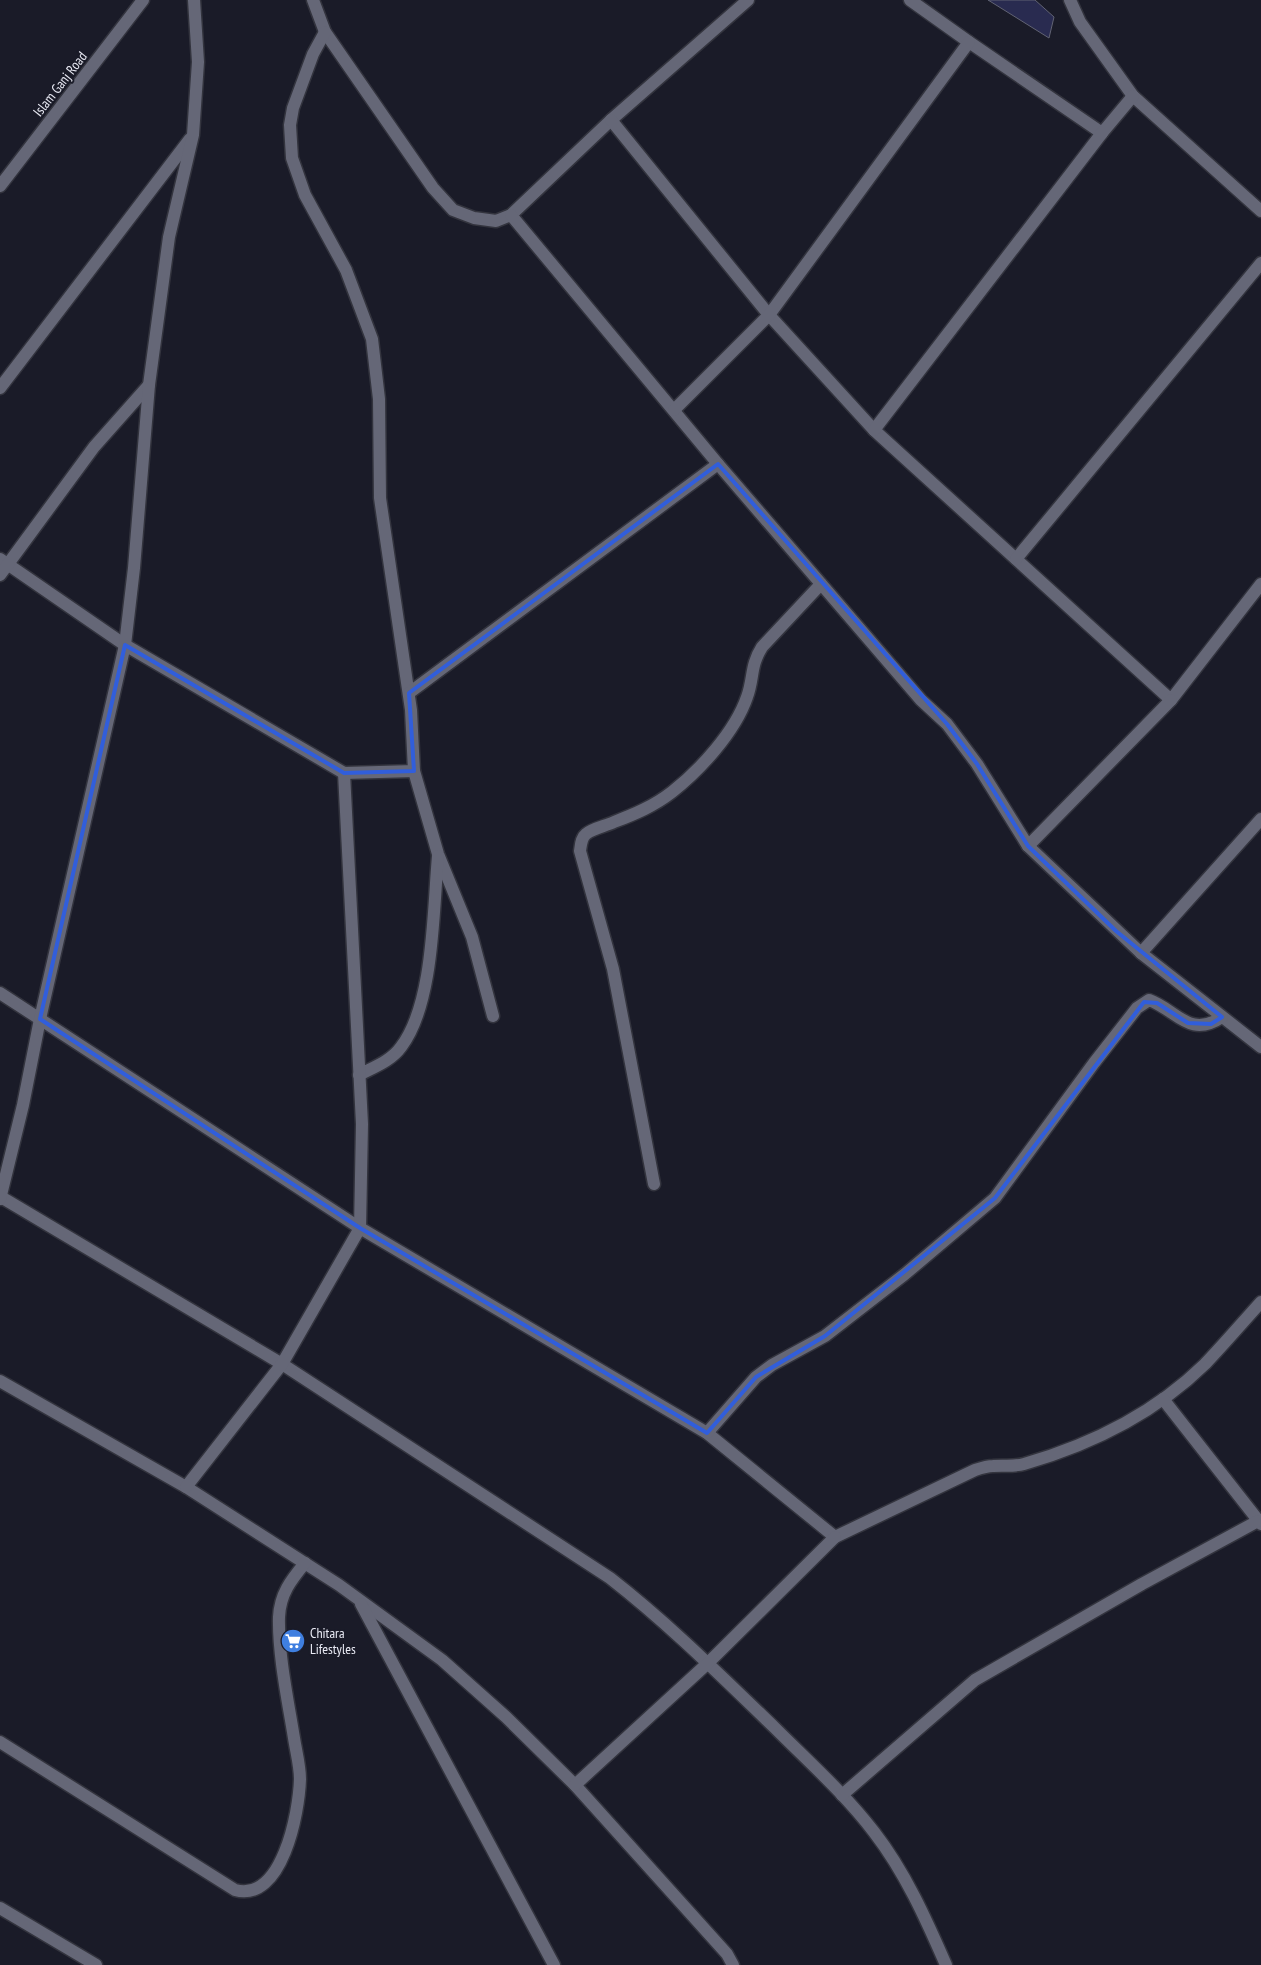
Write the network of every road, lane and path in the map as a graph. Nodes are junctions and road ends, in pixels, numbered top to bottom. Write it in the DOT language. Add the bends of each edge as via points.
graph roads {
  1 [pos="143,0"];
  2 [pos="194,0"];
  3 [pos="312,0"];
  4 [pos="748,0"];
  5 [pos="910,0"];
  6 [pos="1070,0"];
  7 [pos="326,32"];
  8 [pos="968,42"];
  9 [pos="1133,96"];
  10 [pos="611,120"];
  11 [pos="1102,133"];
  12 [pos="193,135"];
  13 [pos="0,186"];
  14 [pos="1261,210"];
  15 [pos="511,215"];
  16 [pos="1261,263"];
  17 [pos="769,315"];
  18 [pos="149,385"];
  19 [pos="0,388"];
  20 [pos="674,410"];
  21 [pos="874,430"];
  22 [pos="718,464"];
  23 [pos="1016,559"];
  24 [pos="3,566"];
  25 [pos="821,584"];
  26 [pos="1261,584"];
  27 [pos="125,645"];
  28 [pos="409,693"];
  29 [pos="1171,700"];
  30 [pos="414,771"];
  31 [pos="344,773"];
  32 [pos="1261,819"];
  33 [pos="1028,846"];
  34 [pos="438,854"];
  35 [pos="1141,953"];
  36 [pos="0,993"];
  37 [pos="493,1016"];
  38 [pos="1222,1017"];
  39 [pos="40,1019"];
  40 [pos="1261,1047"];
  41 [pos="360,1074"];
  42 [pos="654,1184"];
  43 [pos="0,1198"];
  44 [pos="360,1228"];
  45 [pos="1261,1302"];
  46 [pos="282,1364"];
  47 [pos="0,1381"];
  48 [pos="1163,1399"];
  49 [pos="706,1433"];
  50 [pos="186,1487"];
  51 [pos="1260,1523"];
  52 [pos="835,1537"];
  53 [pos="305,1563"];
  54 [pos="360,1602"];
  55 [pos="708,1663"];
  56 [pos="0,1742"];
  57 [pos="575,1785"];
  58 [pos="842,1795"];
  59 [pos="0,1908"];
  60 [pos="96,1965"];
  61 [pos="554,1965"];
  62 [pos="733,1965"];
  63 [pos="946,1965"];
  1 -- 13 [label="street, Islam Ganj Road"];
  2 -- 12 [label="street" via="198,62"];
  3 -- 7 [label="street"];
  4 -- 10 [label="street"];
  5 -- 8 [label="street"];
  6 -- 9 [label="street" via="1080,22"];
  7 -- 15 [label="street" via="433,188 453,210 474,218 496,220"];
  7 -- 28 [label="street" via="313,54 293,108 290,125 292,158 305,195 346,270 372,339 379,399 380,498"];
  8 -- 11 [label="street"];
  8 -- 17 [label="street"];
  9 -- 11 [label="street"];
  9 -- 14 [label="street"];
  10 -- 15 [label="street"];
  10 -- 17 [label="street"];
  11 -- 21 [label="street"];
  12 -- 18 [label="street" via="169,237"];
  12 -- 19 [label="street"];
  15 -- 20 [label="street"];
  16 -- 23 [label="street"];
  17 -- 20 [label="street"];
  17 -- 21 [label="street"];
  18 -- 24 [label="street" via="94,447"];
  18 -- 27 [label="street"];
  20 -- 22 [label="street"];
  21 -- 23 [label="street"];
  22 -- 25 [label="street"];
  22 -- 28 [label="street"];
  23 -- 29 [label="street"];
  24 -- 27 [label="street"];
  25 -- 33 [label="street" via="921,700 947,724 978,764"];
  25 -- 42 [label="street" via="754,658 750,686 739,715 728,733 688,779 644,811 588,832 582,841 580,851 613,969"];
  26 -- 29 [label="street"];
  27 -- 31 [label="street"];
  27 -- 39 [label="street"];
  28 -- 30 [label="street"];
  29 -- 33 [label="street"];
  30 -- 31 [label="street"];
  30 -- 34 [label="street"];
  31 -- 41 [label="street"];
  32 -- 35 [label="street"];
  33 -- 35 [label="street"];
  34 -- 37 [label="street" via="472,937"];
  34 -- 41 [label="street" via="427,974 412,1030 401,1048 388,1060"];
  35 -- 38 [label="street"];
  36 -- 39 [label="street"];
  38 -- 40 [label="street"];
  38 -- 49 [label="street" via="1211,1024 1188,1023 1157,1003 1144,1002 1094,1063 995,1198 825,1336 756,1377"];
  39 -- 43 [label="street"];
  39 -- 44 [label="street"];
  41 -- 44 [label="street"];
  43 -- 46 [label="street"];
  44 -- 46 [label="street"];
  44 -- 49 [label="street"];
  45 -- 48 [label="street" via="1204,1364"];
  46 -- 50 [label="street"];
  46 -- 55 [label="street" via="610,1578 650,1609"];
  47 -- 50 [label="street"];
  48 -- 51 [label="street"];
  48 -- 52 [label="street" via="1094,1440 1022,1464 975,1470"];
  49 -- 52 [label="street"];
  50 -- 53 [label="street"];
  51 -- 58 [label="street" via="1142,1584 975,1680"];
  52 -- 55 [label="street"];
  53 -- 54 [label="street"];
  53 -- 56 [label="street" via="282,1598 280,1616 288,1702 300,1778 295,1818 282,1861 254,1891 244,1893 235,1890"];
  54 -- 57 [label="street" via="442,1660"];
  54 -- 61 [label="street"];
  55 -- 57 [label="street"];
  55 -- 58 [label="street"];
  57 -- 62 [label="street" via="727,1954"];
  58 -- 63 [label="street" via="875,1832 897,1866"];
  59 -- 60 [label="street"];
}
